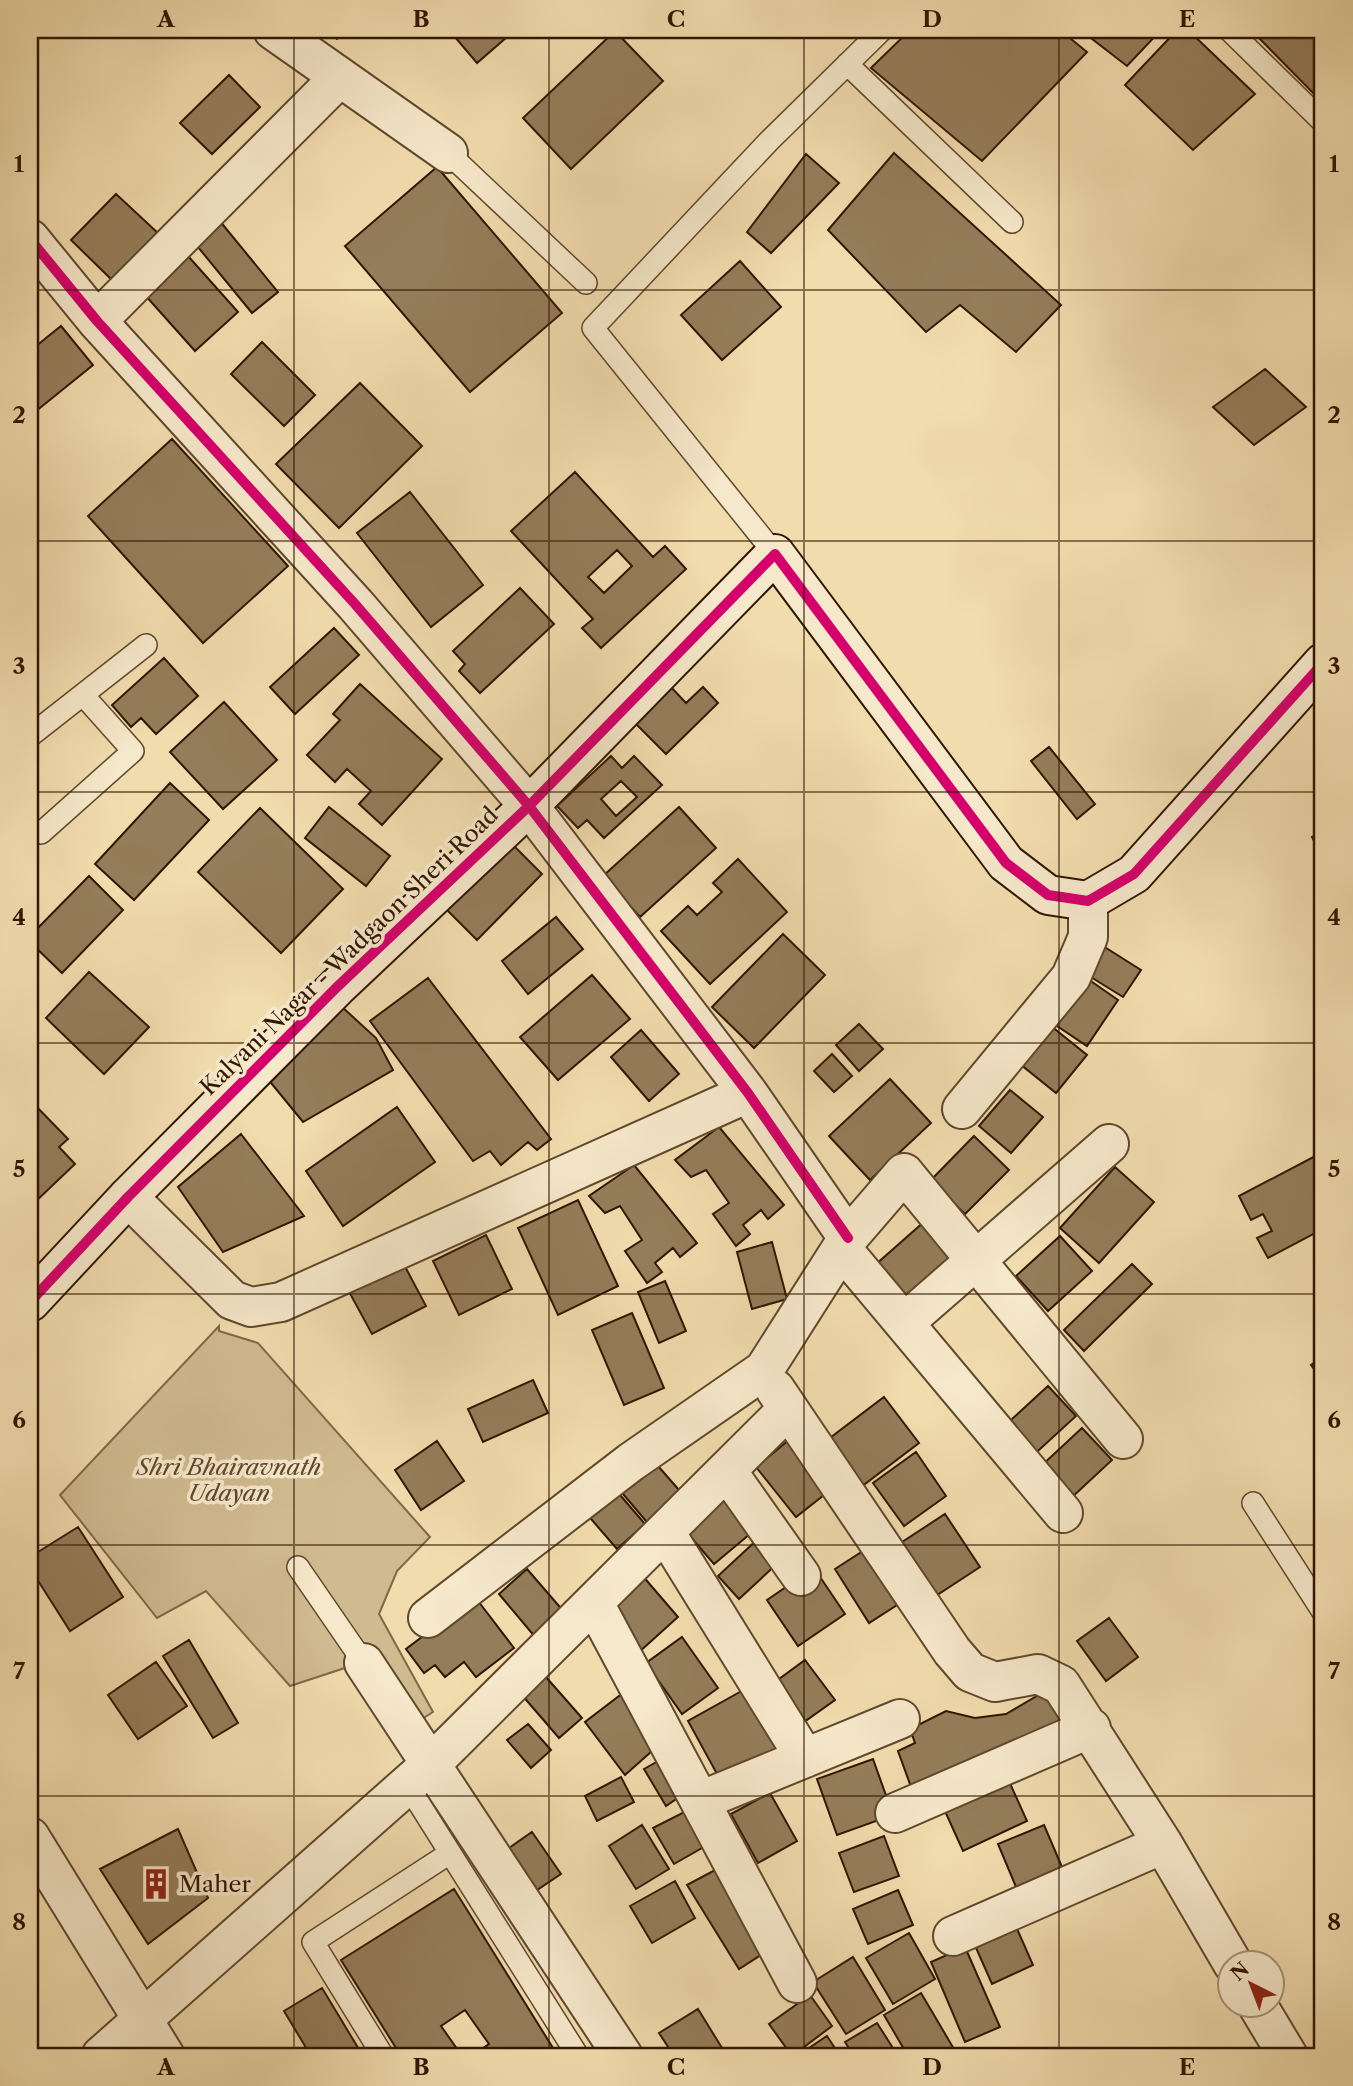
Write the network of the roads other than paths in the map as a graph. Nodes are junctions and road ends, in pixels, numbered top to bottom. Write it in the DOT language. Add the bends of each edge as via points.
graph roads {
  1 [pos="273,30"];
  2 [pos="882,30"];
  3 [pos="1229,30"];
  4 [pos="847,64"];
  5 [pos="340,77"];
  6 [pos="1323,122"];
  7 [pos="448,153"];
  8 [pos="1012,222"];
  9 [pos="30,239"];
  10 [pos="586,283"];
  11 [pos="97,321"];
  12 [pos="775,554"];
  13 [pos="146,645"];
  14 [pos="1323,663"];
  15 [pos="83,695"];
  16 [pos="30,736"];
  17 [pos="529,806"];
  18 [pos="41,834"];
  19 [pos="1088,901"];
  20 [pos="748,1093"];
  21 [pos="962,1109"];
  22 [pos="1109,1144"];
  23 [pos="128,1197"];
  24 [pos="845,1244"];
  25 [pos="976,1261"];
  26 [pos="34,1292"];
  27 [pos="904,1322"];
  28 [pos="764,1370"];
  29 [pos="788,1409"];
  30 [pos="1123,1439"];
  31 [pos="727,1471"];
  32 [pos="1253,1503"];
  33 [pos="1063,1513"];
  34 [pos="665,1532"];
  35 [pos="298,1567"];
  36 [pos="801,1576"];
  37 [pos="594,1603"];
  38 [pos="1323,1612"];
  39 [pos="428,1618"];
  40 [pos="364,1662"];
  41 [pos="900,1719"];
  42 [pos="1091,1728"];
  43 [pos="805,1758"];
  44 [pos="420,1775"];
  45 [pos="700,1801"];
  46 [pos="895,1813"];
  47 [pos="30,1837"];
  48 [pos="1163,1844"];
  49 [pos="450,1853"];
  50 [pos="953,1936"];
  51 [pos="1225,1950"];
  52 [pos="797,1983"];
  53 [pos="144,2018"];
  54 [pos="1266,2020"];
  55 [pos="101,2056"];
  56 [pos="165,2056"];
  57 [pos="383,2056"];
  58 [pos="578,2056"];
  59 [pos="622,2056"];
  60 [pos="1288,2056"];
  1 -- 5 [label="street"];
  2 -- 4 [label="lane"];
  3 -- 6 [label="lane"];
  4 -- 8 [label="lane"];
  4 -- 12 [label="lane" via="593,328"];
  5 -- 7 [label="street"];
  5 -- 11 [label="street"];
  7 -- 10 [label="lane"];
  9 -- 11 [label="street"];
  11 -- 17 [label="street" via="355,604"];
  12 -- 17 [label="street, Kalyani Nagar - Wadgaon Sheri Road"];
  12 -- 19 [label="street" via="1006,863 1048,895"];
  13 -- 15 [label="lane"];
  14 -- 19 [label="street" via="1134,874"];
  15 -- 16 [label="lane"];
  15 -- 18 [label="lane" via="133,751"];
  17 -- 20 [label="street"];
  17 -- 23 [label="street, Kalyani Nagar - Wadgaon Sheri Road" via="337,987"];
  19 -- 21 [label="street" via="1088,937 1071,977"];
  20 -- 23 [label="street" via="281,1303 251,1307 232,1300"];
  20 -- 24 [label="street"];
  22 -- 25 [label="street"];
  23 -- 26 [label="street, Kalyani Nagar - Wadgaon Sheri Road"];
  24 -- 25 [label="street" via="904,1173"];
  24 -- 27 [label="street"];
  24 -- 28 [label="street"];
  25 -- 27 [label="street"];
  25 -- 30 [label="street"];
  27 -- 33 [label="street"];
  28 -- 29 [label="street"];
  28 -- 39 [label="street" via="631,1462"];
  29 -- 31 [label="street"];
  29 -- 42 [label="street" via="970,1672 995,1682 1038,1674 1061,1685"];
  31 -- 34 [label="street"];
  31 -- 36 [label="street"];
  32 -- 38 [label="lane"];
  34 -- 37 [label="street"];
  34 -- 43 [label="street"];
  35 -- 40 [label="lane"];
  37 -- 44 [label="street"];
  37 -- 45 [label="street"];
  40 -- 44 [label="street"];
  41 -- 43 [label="street"];
  42 -- 46 [label="street"];
  42 -- 48 [label="street"];
  43 -- 45 [label="street"];
  44 -- 49 [label="lane"];
  44 -- 53 [label="street"];
  44 -- 59 [label="street"];
  45 -- 52 [label="street"];
  47 -- 53 [label="street"];
  48 -- 50 [label="street"];
  48 -- 51 [label="street"];
  49 -- 57 [label="lane" via="313,1942"];
  49 -- 58 [label="lane"];
  53 -- 55 [label="street"];
  53 -- 56 [label="street"];
  54 -- 60 [label="street"];
}
